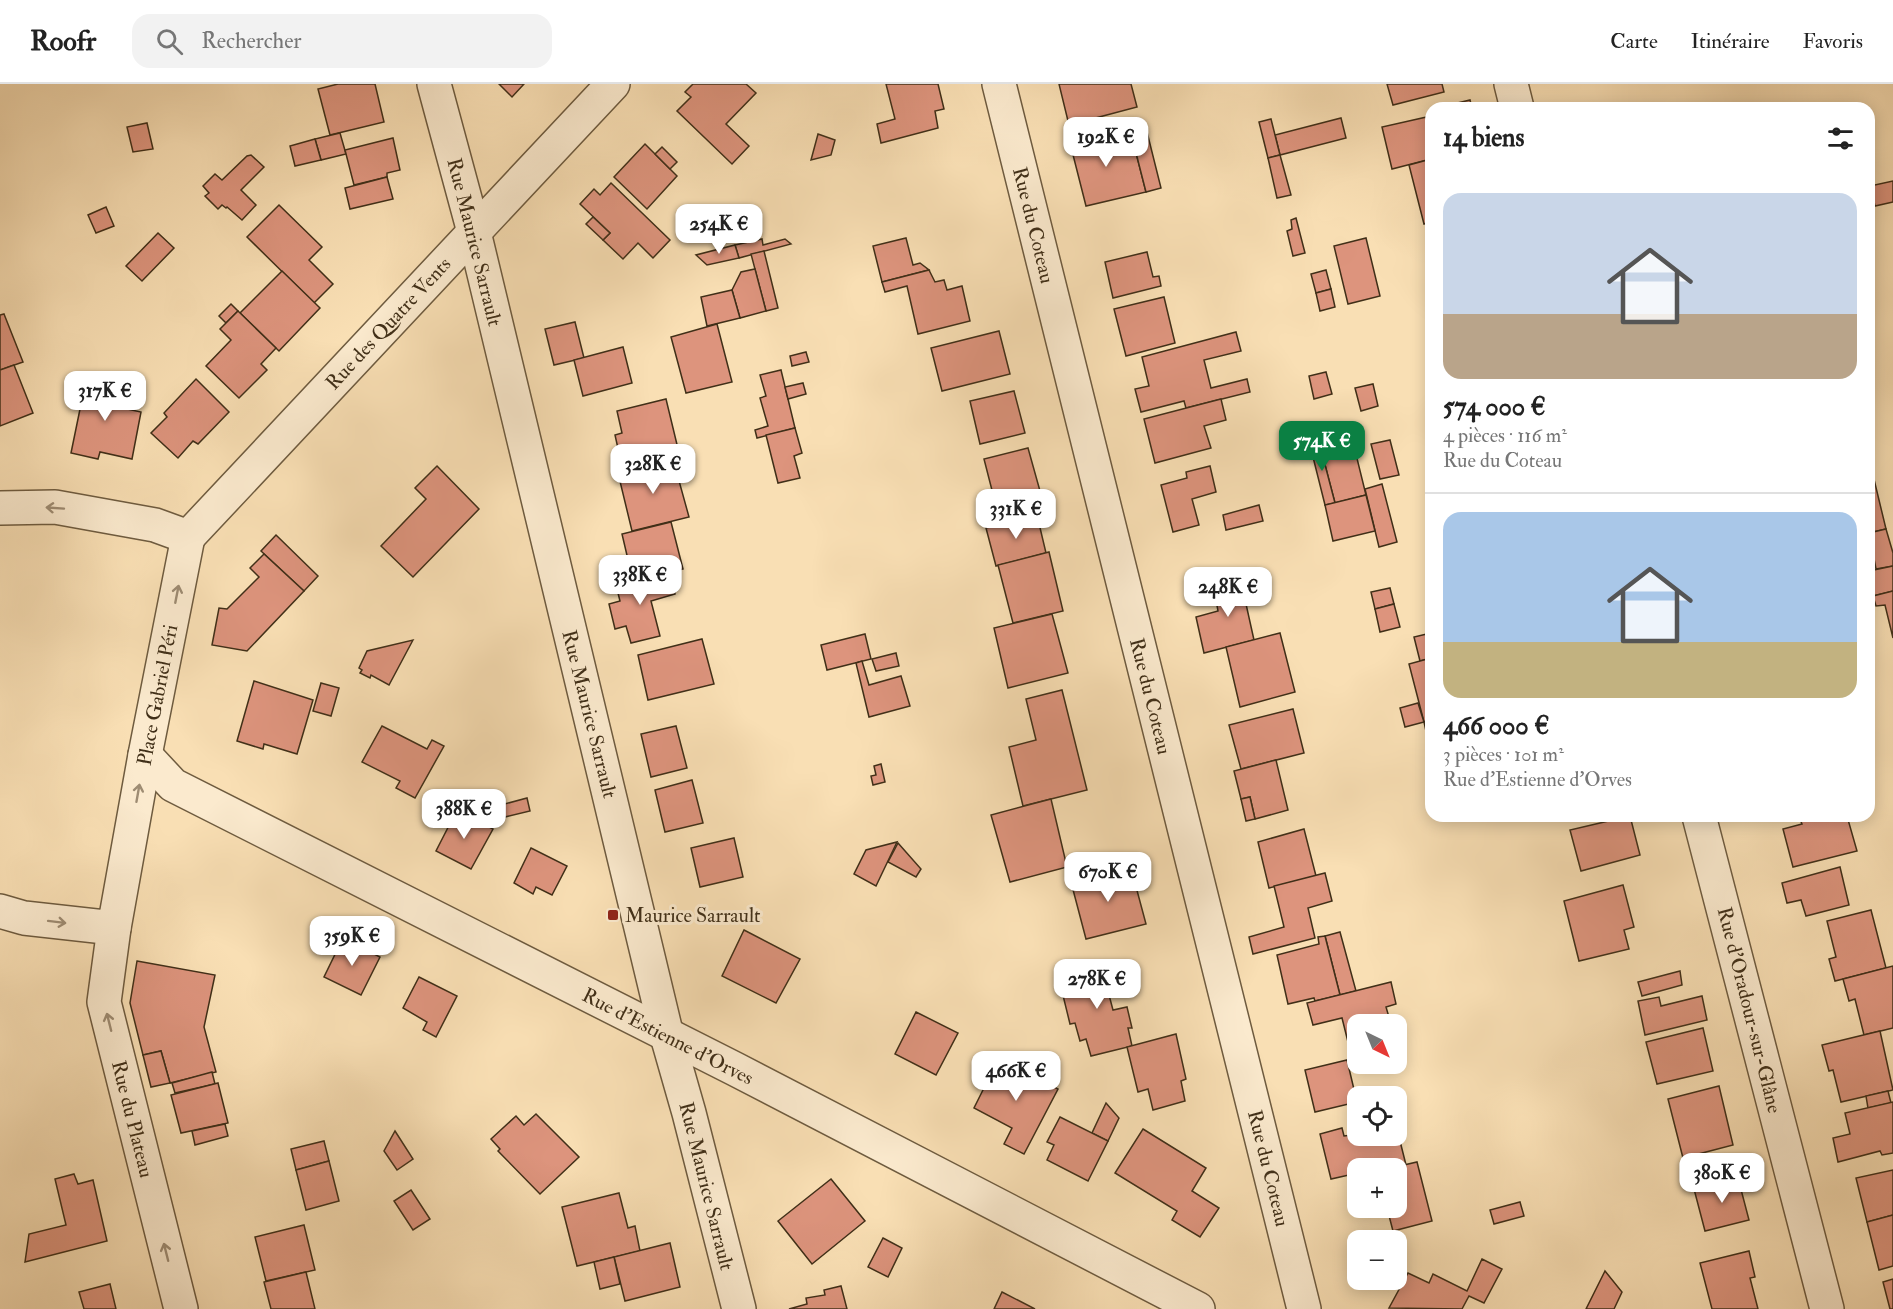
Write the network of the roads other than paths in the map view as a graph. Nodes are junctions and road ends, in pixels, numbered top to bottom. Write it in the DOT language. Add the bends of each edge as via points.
graph roads {
  1 [pos="434,84"];
  2 [pos="613,84"];
  3 [pos="999,84"];
  4 [pos="1510,84"];
  5 [pos="1515,102"];
  6 [pos="474,231"];
  7 [pos="0,508"];
  8 [pos="188,537"];
  9 [pos="145,754"];
  10 [pos="1701,822"];
  11 [pos="0,911"];
  12 [pos="114,928"];
  13 [pos="667,1036"];
  14 [pos="181,1309"];
  15 [pos="739,1309"];
  16 [pos="1198,1309"];
  17 [pos="1304,1309"];
  18 [pos="1827,1309"];
  1 -- 6 [label="street, Rue Maurice Sarrault"];
  2 -- 6 [label="street, Rue des Quatre Vents"];
  3 -- 17 [label="street, Rue du Coteau"];
  4 -- 5 [label="street"];
  6 -- 8 [label="street, Rue des Quatre Vents"];
  6 -- 13 [label="street, Rue Maurice Sarrault"];
  8 -- 7 [label="street, one-way" via="154,525 55,507"];
  9 -- 8 [label="street, Place Gabriel Péri, one-way"];
  12 -- 9 [label="street, Place Gabriel Péri, one-way"];
  9 -- 13 [label="street, Rue d'Estienne d'Orves" via="173,785"];
  10 -- 18 [label="street, Rue d'Oradour-sur-Glâne"];
  11 -- 12 [label="street, one-way" via="24,918"];
  14 -- 12 [label="street, Rue du Plateau, one-way" via="104,1002"];
  13 -- 15 [label="street, Rue Maurice Sarrault"];
  13 -- 16 [label="street, Rue d'Estienne d'Orves"];
}
